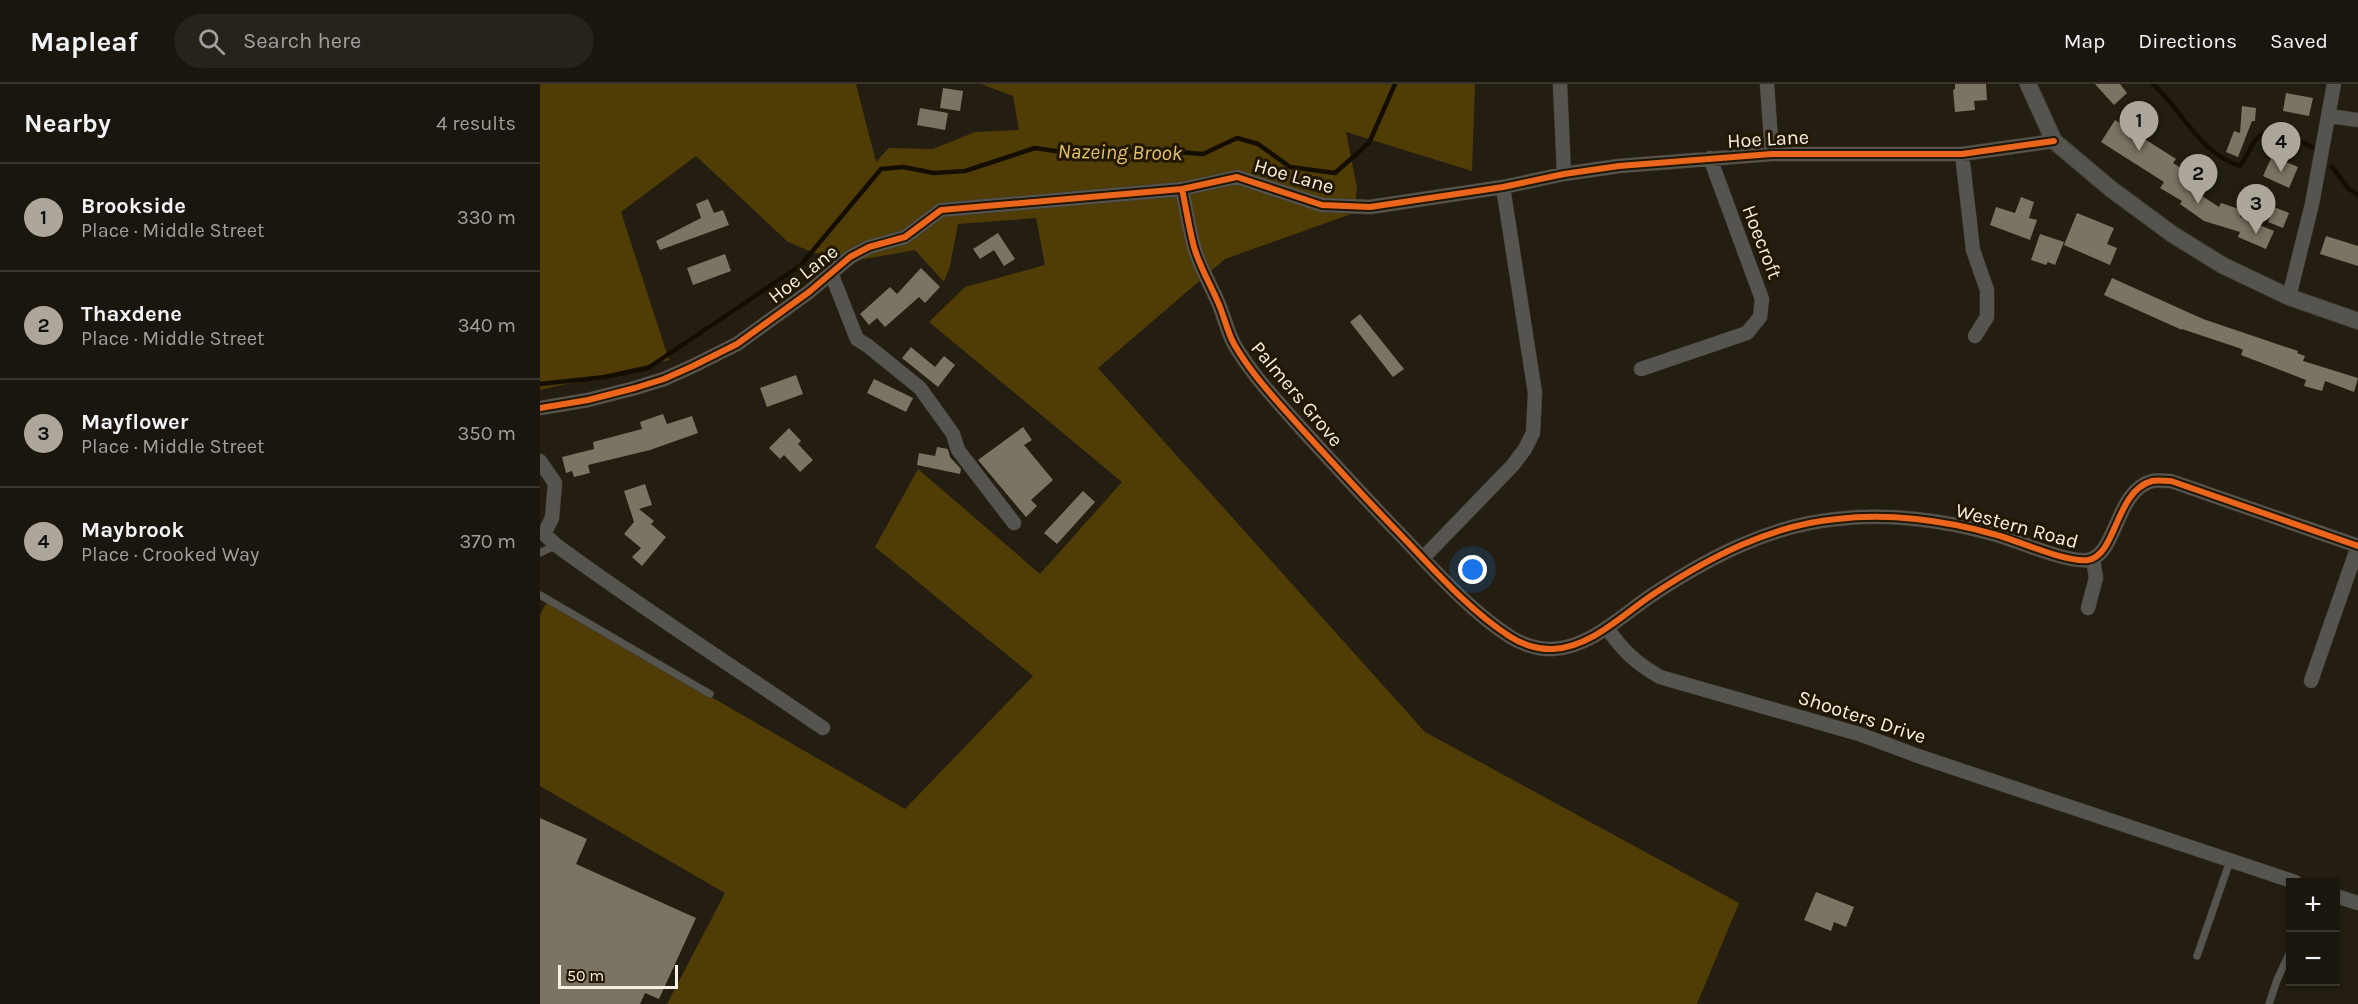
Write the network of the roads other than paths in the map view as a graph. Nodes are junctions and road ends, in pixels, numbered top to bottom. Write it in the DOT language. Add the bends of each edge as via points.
graph roads {
  1 [pos="1560,84"];
  2 [pos="1767,84"];
  3 [pos="2028,84"];
  4 [pos="2334,84"];
  5 [pos="2330,116"];
  6 [pos="2358,120"];
  7 [pos="2054,141"];
  8 [pos="1772,154"];
  9 [pos="1962,154"];
  10 [pos="1710,158"];
  11 [pos="1564,174"];
  12 [pos="1503,187"];
  13 [pos="1182,189"];
  14 [pos="831,273"];
  15 [pos="2289,297"];
  16 [pos="2358,321"];
  17 [pos="1975,336"];
  18 [pos="1641,369"];
  19 [pos="540,408"];
  20 [pos="540,461"];
  21 [pos="1014,523"];
  22 [pos="556,545"];
  23 [pos="2358,546"];
  24 [pos="540,553"];
  25 [pos="1423,558"];
  26 [pos="2093,559"];
  27 [pos="540,595"];
  28 [pos="2088,608"];
  29 [pos="1607,628"];
  30 [pos="2311,681"];
  31 [pos="710,694"];
  32 [pos="823,728"];
  33 [pos="2230,861"];
  34 [pos="2286,879"];
  35 [pos="2340,897"];
  36 [pos="2358,903"];
  37 [pos="2197,956"];
  38 [pos="2286,961"];
  39 [pos="2269,1004"];
  1 -- 11 [label="street"];
  2 -- 8 [label="street"];
  3 -- 7 [label="street"];
  4 -- 5 [label="street"];
  5 -- 6 [label="street"];
  5 -- 15 [label="street"];
  7 -- 9 [label="street, Hoe Lane"];
  7 -- 15 [label="street" via="2172,234 2222,265"];
  8 -- 9 [label="street, Hoe Lane"];
  8 -- 10 [label="street, Hoe Lane"];
  9 -- 17 [label="street" via="1973,250 1987,290 1987,317"];
  10 -- 11 [label="street, Hoe Lane"];
  10 -- 18 [label="street, Hoecroft" via="1762,299 1760,317 1747,333"];
  11 -- 12 [label="street, Hoe Lane"];
  12 -- 13 [label="street, Hoe Lane" via="1370,207 1322,205 1237,177"];
  12 -- 25 [label="street" via="1535,393 1533,433 1513,465"];
  13 -- 14 [label="street, Hoe Lane" via="941,210 905,237 869,247"];
  13 -- 25 [label="street, Palmers Grove" via="1195,250 1231,339 1247,365 1344,476"];
  14 -- 19 [label="street, Hoe Lane" via="737,344 664,380"];
  14 -- 21 [label="street" via="857,339 920,388 952,434 958,450"];
  15 -- 16 [label="street"];
  20 -- 22 [label="street" via="555,483 552,518 544,534"];
  22 -- 24 [label="lane"];
  22 -- 32 [label="street" via="633,602"];
  23 -- 26 [label="street, Western Road" via="2171,481 2151,481 2135,491 2104,549"];
  23 -- 30 [label="street"];
  25 -- 29 [label="street, Palmers Grove" via="1513,639 1553,649 1573,646"];
  26 -- 28 [label="street" via="2096,578"];
  26 -- 29 [label="street, Western Road" via="2077,561 1994,534 1924,520 1838,518 1794,525 1751,540 1655,593"];
  27 -- 31 [label="lane"];
  29 -- 33 [label="street, Shooters Drive" via="1638,664 1660,677 1859,734"];
  33 -- 34 [label="street, Shooters Drive"];
  33 -- 37 [label="lane"];
  35 -- 36 [label="street"];
  38 -- 39 [label="lane"];
}
